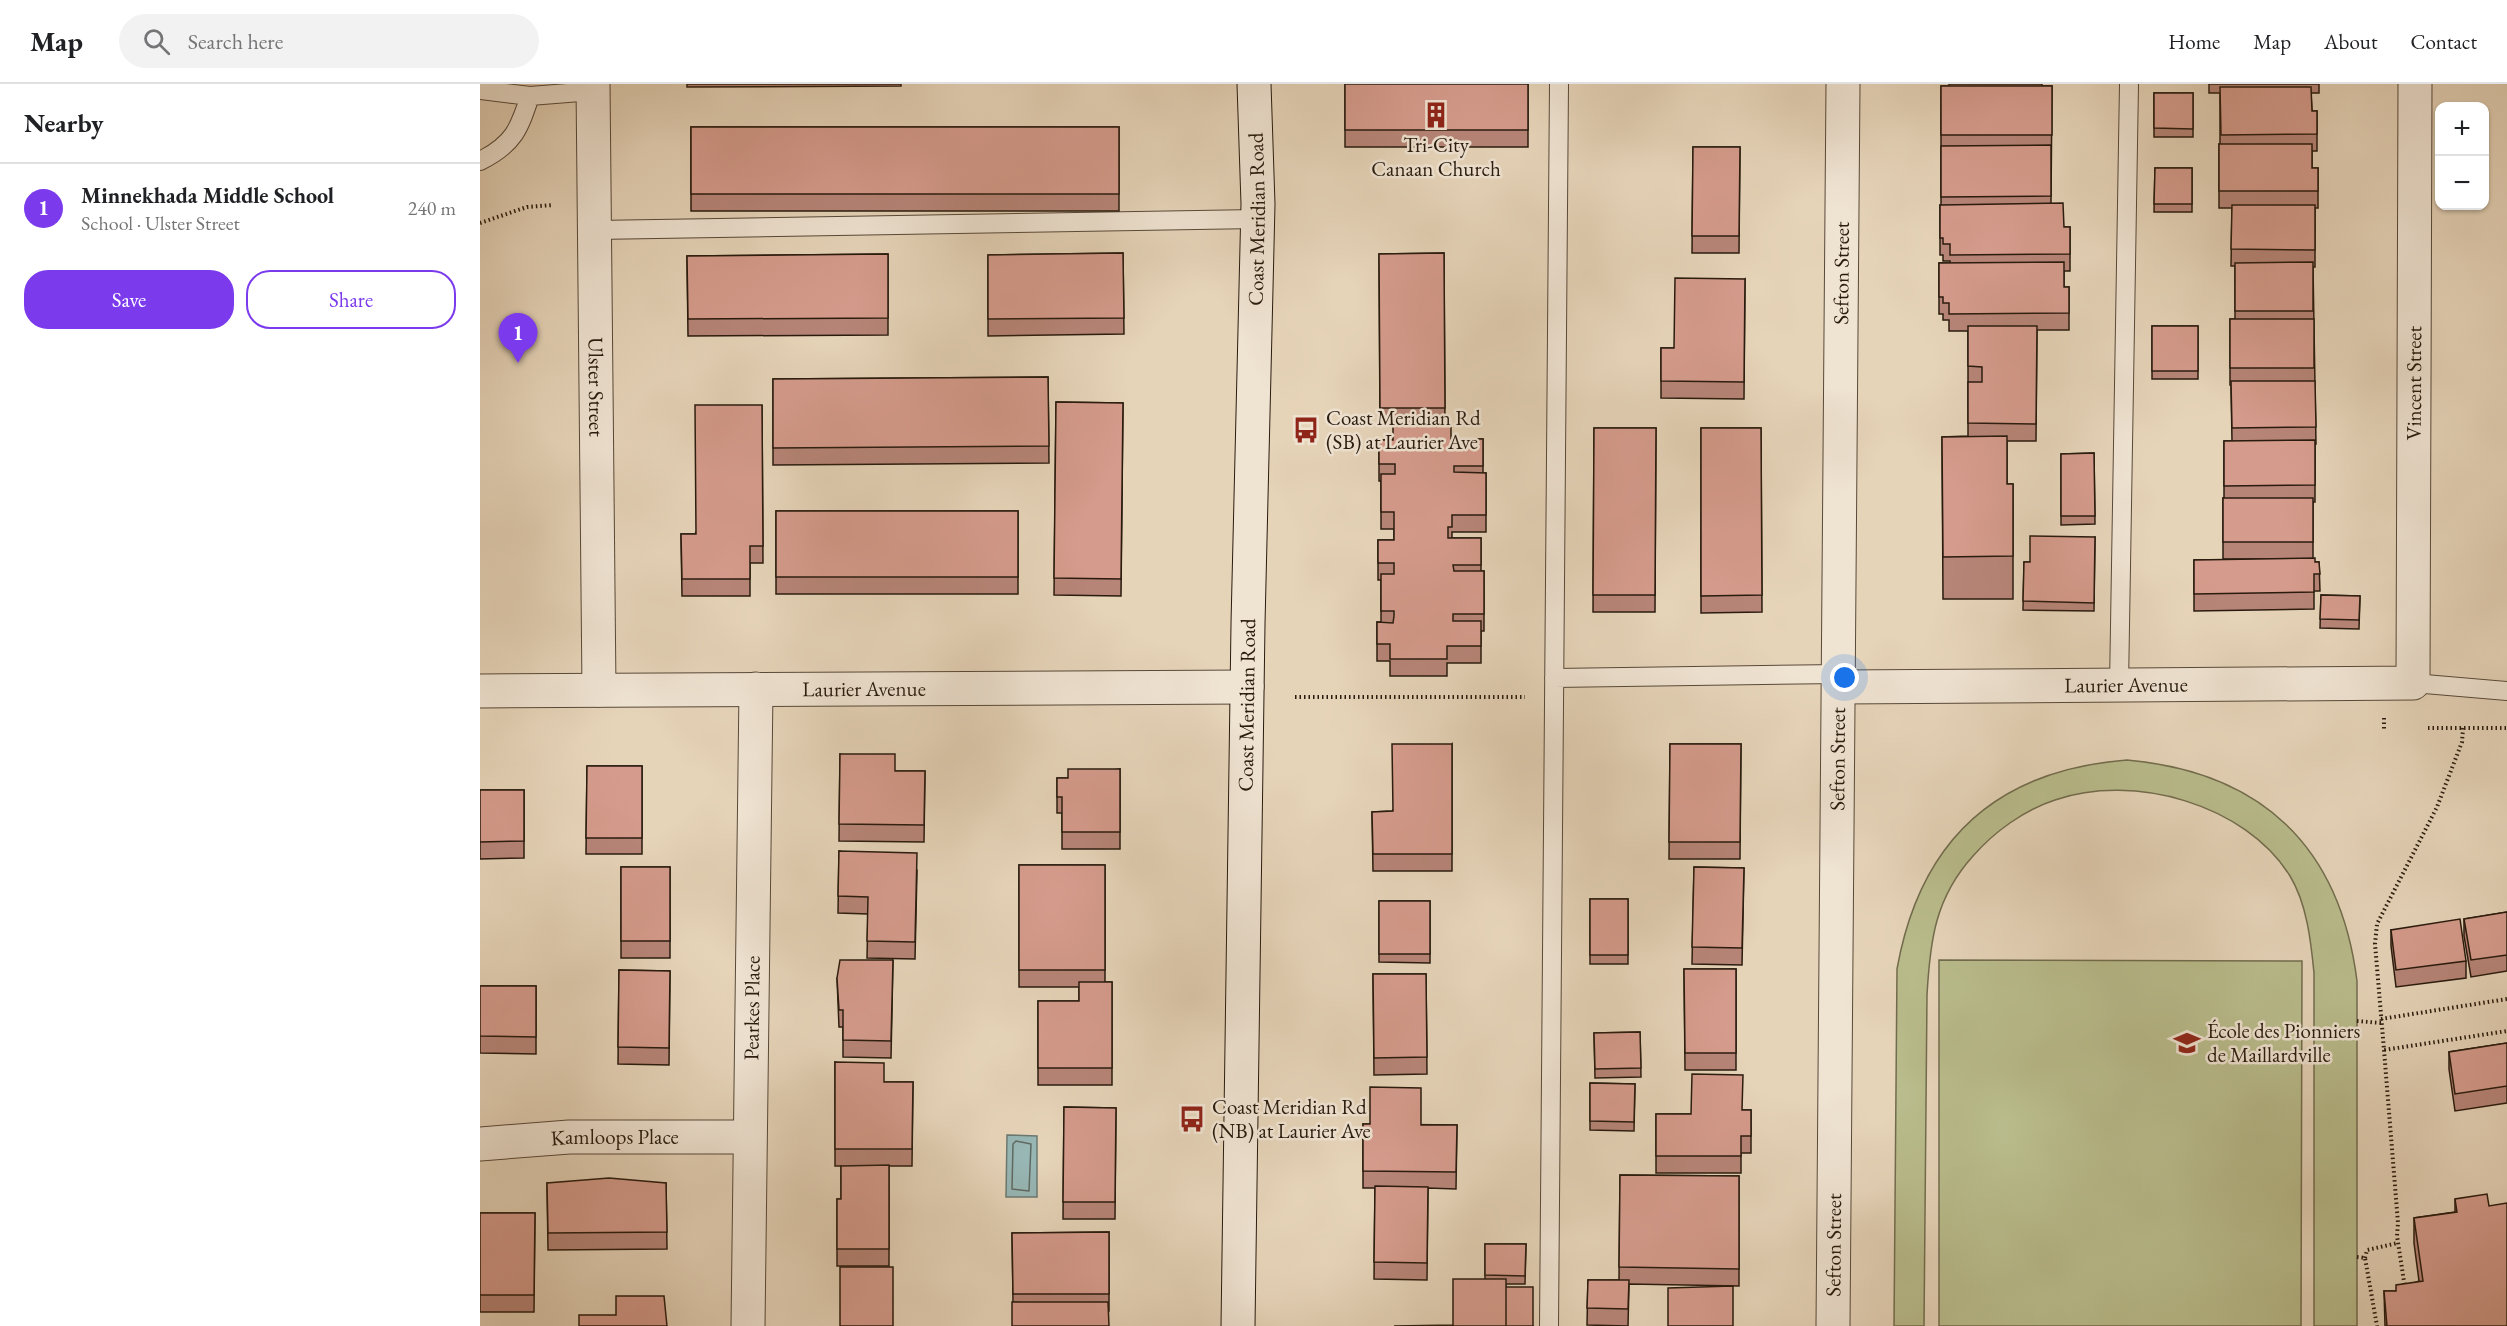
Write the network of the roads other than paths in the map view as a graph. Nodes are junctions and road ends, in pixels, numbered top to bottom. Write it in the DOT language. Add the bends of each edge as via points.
graph roads {
  1 [pos="1254,84"];
  2 [pos="1559,84"];
  3 [pos="1844,84"];
  4 [pos="2129,84"];
  5 [pos="2415,84"];
  6 [pos="593,88"];
  7 [pos="480,90"];
  8 [pos="530,96"];
  9 [pos="480,161"];
  10 [pos="1257,219"];
  11 [pos="595,231"];
  12 [pos="1554,678"];
  13 [pos="1840,681"];
  14 [pos="2413,683"];
  15 [pos="2119,686"];
  16 [pos="1247,687"];
  17 [pos="756,689"];
  18 [pos="599,690"];
  19 [pos="480,691"];
  20 [pos="2507,691"];
  21 [pos="749,1137"];
  22 [pos="480,1144"];
  23 [pos="748,1326"];
  24 [pos="1238,1326"];
  25 [pos="1549,1326"];
  26 [pos="1833,1326"];
  1 -- 10 [label="street, Coast Meridian Road"];
  2 -- 12 [label="lane"];
  3 -- 13 [label="street, Sefton Street"];
  4 -- 15 [label="lane"];
  5 -- 14 [label="street, Vincent Street"];
  6 -- 8 [label="lane"];
  6 -- 11 [label="street, Ulster Street"];
  7 -- 8 [label="lane"];
  8 -- 9 [label="lane" via="518,132"];
  10 -- 11 [label="lane"];
  10 -- 16 [label="street, Coast Meridian Road"];
  11 -- 18 [label="street, Ulster Street"];
  12 -- 13 [label="lane"];
  12 -- 25 [label="lane"];
  13 -- 15 [label="street, Laurier Avenue"];
  13 -- 26 [label="street, Sefton Street"];
  14 -- 15 [label="street, Laurier Avenue"];
  14 -- 20 [label="lane"];
  16 -- 17 [label="street, Laurier Avenue"];
  16 -- 24 [label="street, Coast Meridian Road"];
  17 -- 18 [label="street, Laurier Avenue"];
  17 -- 21 [label="street, Pearkes Place"];
  18 -- 19 [label="street, Laurier Avenue"];
  21 -- 22 [label="street, Kamloops Place" via="569,1137"];
  21 -- 23 [label="street, Pearkes Place"];
}
